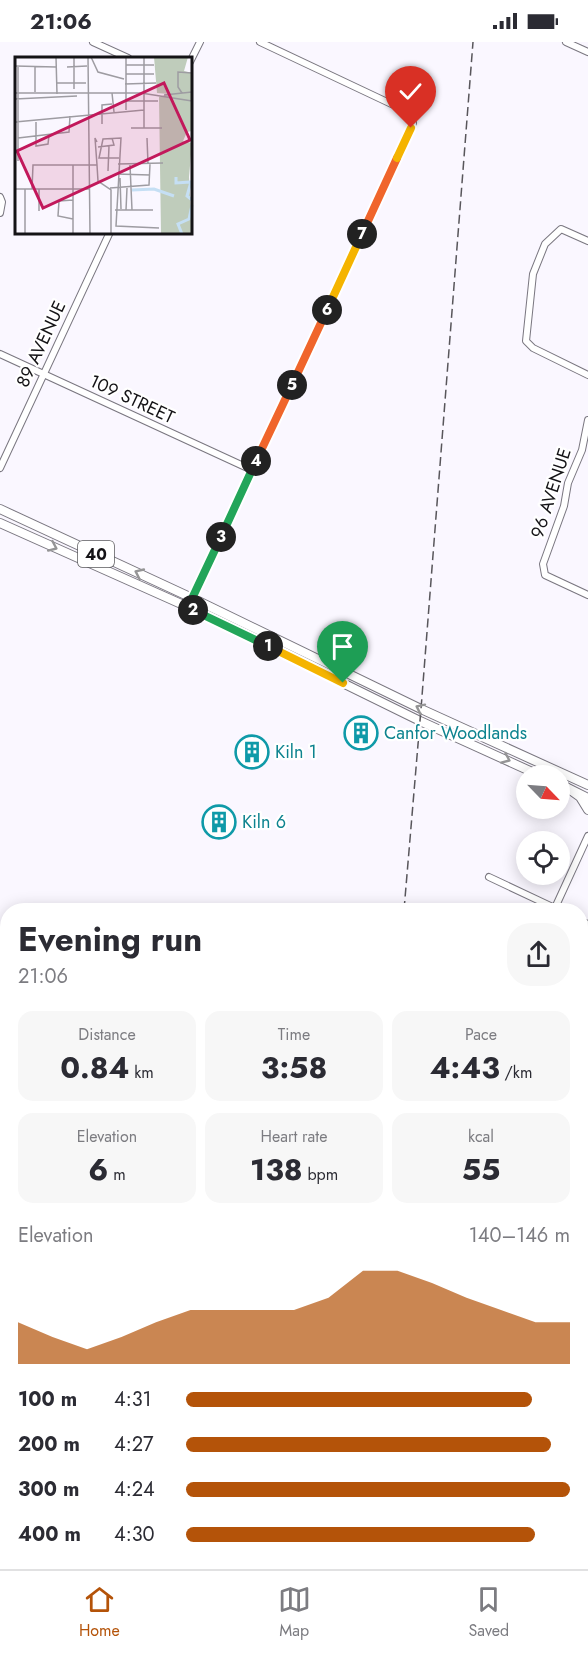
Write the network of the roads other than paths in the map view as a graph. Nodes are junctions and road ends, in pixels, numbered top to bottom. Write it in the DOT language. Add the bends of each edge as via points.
graph roads {
  1 [pos="93,42"];
  2 [pos="200,42"];
  3 [pos="260,42"];
  4 [pos="567,42"];
  5 [pos="588,52"];
  6 [pos="126,57"];
  7 [pos="192,58"];
  8 [pos="0,197"];
  9 [pos="0,213"];
  10 [pos="109,234"];
  11 [pos="588,241"];
  12 [pos="0,354"];
  13 [pos="43,375"];
  14 [pos="588,375"];
  15 [pos="588,420"];
  16 [pos="0,468"];
  17 [pos="252,470"];
  18 [pos="0,509"];
  19 [pos="0,522"];
  20 [pos="588,595"];
  21 [pos="192,598"];
  22 [pos="188,607"];
  23 [pos="517,765"];
  24 [pos="588,785"];
  25 [pos="570,789"];
  26 [pos="570,791"];
  27 [pos="588,798"];
  28 [pos="588,810"];
  29 [pos="588,836"];
  30 [pos="489,877"];
  31 [pos="542,903"];
  32 [pos="559,903"];
  1 -- 6 [label="street"];
  2 -- 7 [label="street"];
  3 -- 17 [label="street" via="402,109 413,123"];
  4 -- 5 [label="street"];
  8 -- 9 [label="street"];
  10 -- 13 [label="street, 89 AVENUE"];
  11 -- 14 [label="street" via="561,229 545,244 533,274 526,340 533,348"];
  12 -- 13 [label="street, 109 STREET"];
  13 -- 16 [label="street, 89 AVENUE"];
  13 -- 17 [label="street, 109 STREET"];
  15 -- 20 [label="street, 96 AVENUE" via="582,450 543,564 546,575"];
  17 -- 21 [label="street"];
  21 -- 18 [label="main road, 40, one-way"];
  19 -- 22 [label="main road, 40, one-way"];
  21 -- 22 [label="street"];
  24 -- 21 [label="main road, 40, one-way"];
  22 -- 23 [label="main road, 40, one-way"];
  25 -- 27 [label="main road"];
  26 -- 28 [label="main road"];
  29 -- 32 [label="street"];
  30 -- 31 [label="street"];
}
